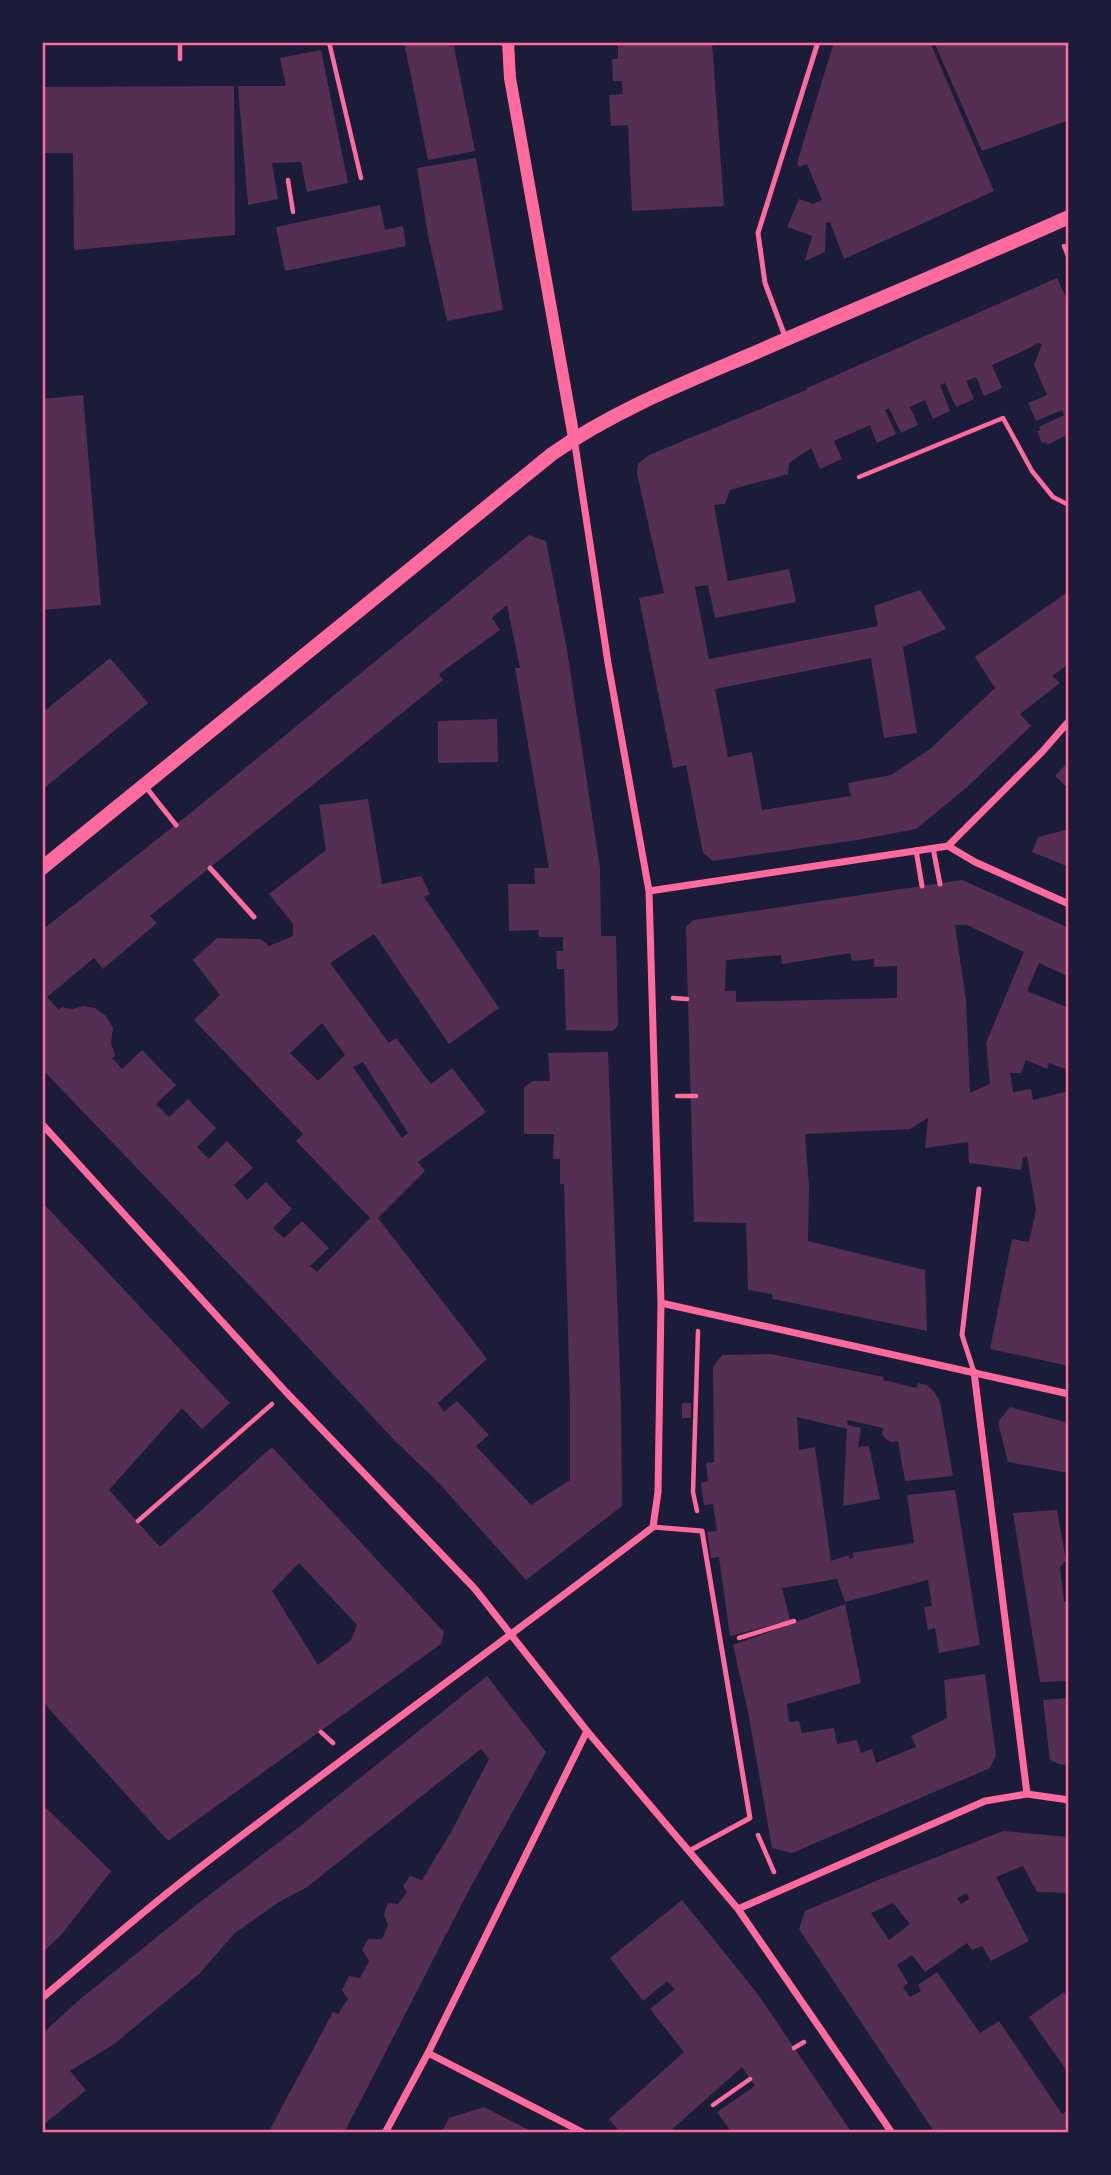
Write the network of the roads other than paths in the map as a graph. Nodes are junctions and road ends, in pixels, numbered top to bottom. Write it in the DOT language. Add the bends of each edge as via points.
graph roads {
  1 [pos="508,42"];
  2 [pos="818,42"];
  3 [pos="1069,217"];
  4 [pos="786,339"];
  5 [pos="574,438"];
  6 [pos="1069,721"];
  7 [pos="145,786"];
  8 [pos="176,825"];
  9 [pos="948,846"];
  10 [pos="933,848"];
  11 [pos="916,850"];
  12 [pos="210,868"];
  13 [pos="42,869"];
  14 [pos="940,884"];
  15 [pos="922,886"];
  16 [pos="649,891"];
  17 [pos="1069,904"];
  18 [pos="254,917"];
  19 [pos="42,1124"];
  20 [pos="979,1189"];
  21 [pos="661,1303"];
  22 [pos="974,1372"];
  23 [pos="1069,1394"];
  24 [pos="653,1527"];
  25 [pos="513,1634"];
  26 [pos="587,1731"];
  27 [pos="1027,1794"];
  28 [pos="1069,1800"];
  29 [pos="689,1851"];
  30 [pos="738,1909"];
  31 [pos="42,1998"];
  32 [pos="428,2053"];
  33 [pos="385,2133"];
  34 [pos="584,2133"];
  35 [pos="891,2133"];
  1 -- 5 [label="street" via="510,78"];
  2 -- 4 [label="lane" via="758,233 765,283"];
  3 -- 4 [label="main road"];
  4 -- 5 [label="main road"];
  5 -- 7 [label="main road"];
  5 -- 16 [label="street"];
  6 -- 9 [label="street"];
  7 -- 8 [label="lane"];
  7 -- 13 [label="main road"];
  9 -- 10 [label="street"];
  9 -- 17 [label="street"];
  10 -- 11 [label="street"];
  10 -- 14 [label="lane"];
  11 -- 15 [label="lane"];
  11 -- 16 [label="street"];
  12 -- 18 [label="lane"];
  16 -- 21 [label="street"];
  19 -- 25 [label="street"];
  20 -- 22 [label="lane" via="962,1335"];
  21 -- 22 [label="street"];
  21 -- 24 [label="street" via="658,1492"];
  22 -- 23 [label="street"];
  22 -- 27 [label="street"];
  24 -- 25 [label="street"];
  24 -- 29 [label="lane" via="702,1531 750,1818"];
  25 -- 26 [label="street"];
  25 -- 31 [label="street" via="204,1865"];
  26 -- 29 [label="street"];
  26 -- 32 [label="street"];
  27 -- 28 [label="street"];
  27 -- 30 [label="street" via="985,1801"];
  29 -- 30 [label="street"];
  30 -- 35 [label="street"];
  32 -- 33 [label="street"];
  32 -- 34 [label="street"];
}
